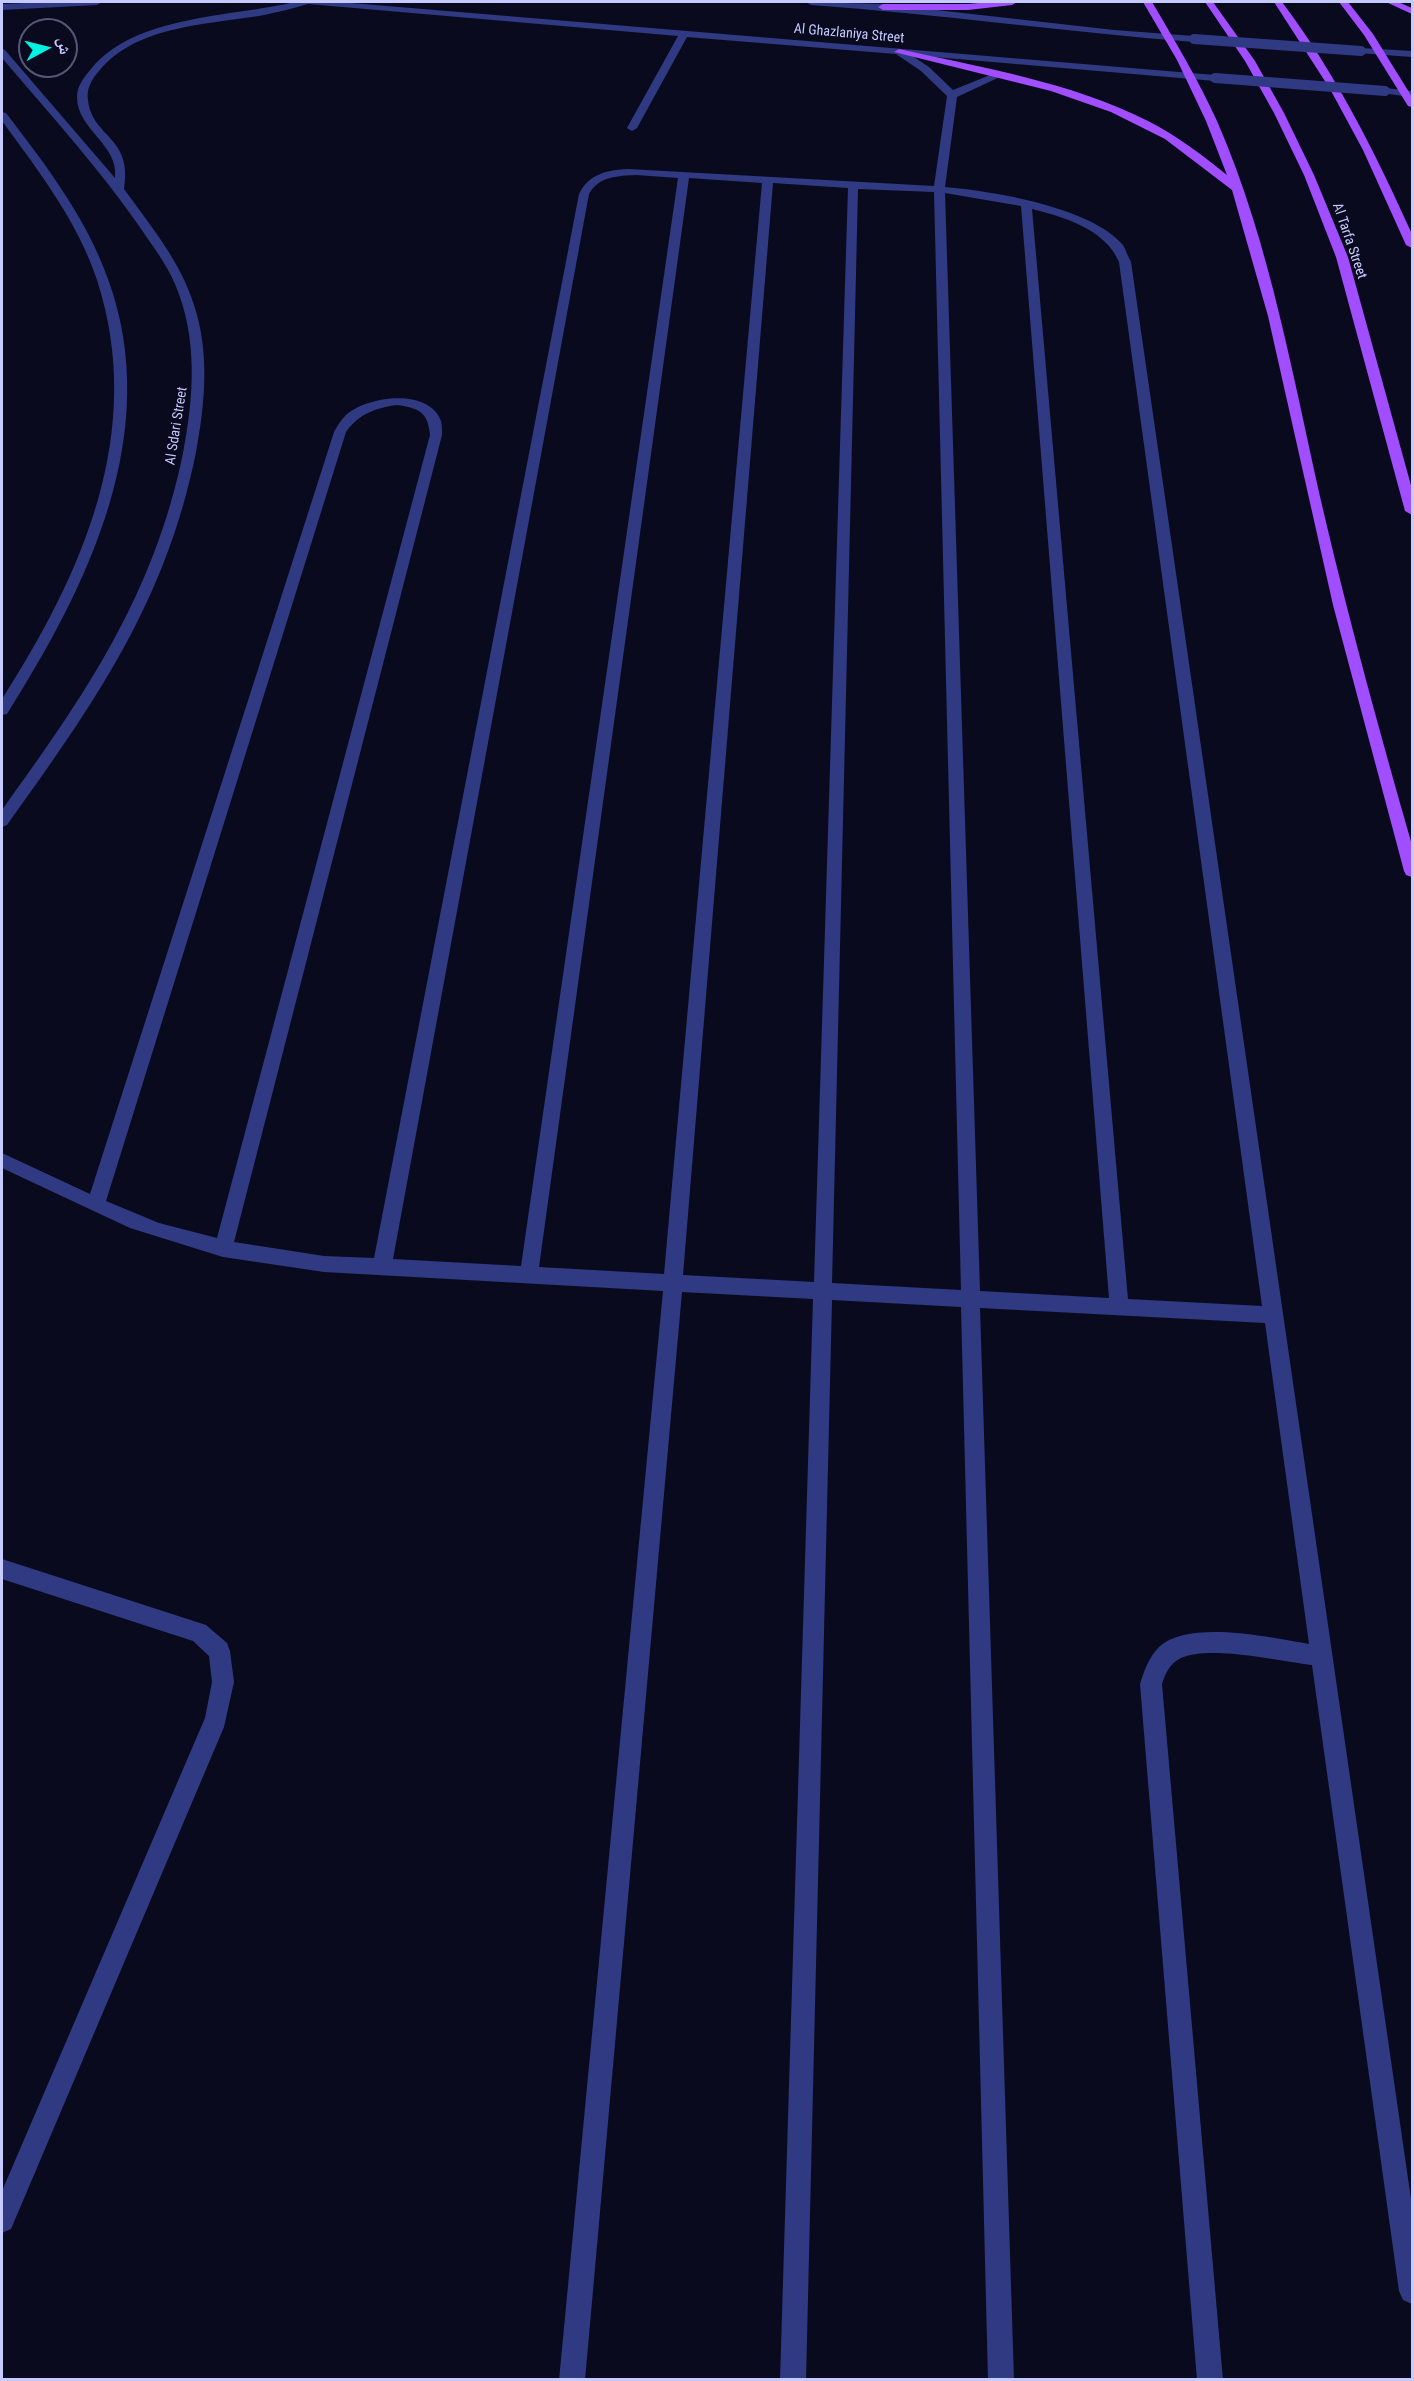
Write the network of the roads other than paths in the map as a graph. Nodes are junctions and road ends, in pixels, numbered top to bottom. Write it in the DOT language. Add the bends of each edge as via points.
graph roads {
  1 [pos="97,2"];
  2 [pos="306,2"];
  3 [pos="311,2"];
  4 [pos="811,2"];
  5 [pos="1012,2"];
  6 [pos="1147,2"];
  7 [pos="1209,2"];
  8 [pos="1278,2"];
  9 [pos="1342,2"];
  10 [pos="1391,2"];
  11 [pos="2,7"];
  12 [pos="883,7"];
  13 [pos="1413,11"];
  14 [pos="684,33"];
  15 [pos="1170,37"];
  16 [pos="2,52"];
  17 [pos="899,52"];
  18 [pos="1378,52"];
  19 [pos="1413,54"];
  20 [pos="999,75"];
  21 [pos="1192,76"];
  22 [pos="1409,94"];
  23 [pos="952,95"];
  24 [pos="1413,104"];
  25 [pos="2,115"];
  26 [pos="632,128"];
  27 [pos="684,175"];
  28 [pos="768,180"];
  29 [pos="853,185"];
  30 [pos="118,190"];
  31 [pos="939,190"];
  32 [pos="1238,190"];
  33 [pos="1026,204"];
  34 [pos="1413,245"];
  35 [pos="1413,511"];
  36 [pos="2,710"];
  37 [pos="2,821"];
  38 [pos="1413,871"];
  39 [pos="2,1160"];
  40 [pos="96,1203"];
  41 [pos="223,1249"];
  42 [pos="382,1267"];
  43 [pos="529,1275"];
  44 [pos="673,1283"];
  45 [pos="823,1291"];
  46 [pos="971,1299"];
  47 [pos="1119,1307"];
  48 [pos="1273,1315"];
  49 [pos="2,1569"];
  50 [pos="1321,1656"];
  51 [pos="2,2220"];
  52 [pos="1413,2291"];
  53 [pos="572,2379"];
  54 [pos="793,2379"];
  55 [pos="1001,2379"];
  56 [pos="1210,2379"];
  1 -- 11 [label="street"];
  2 -- 30 [label="street" via="157,31 118,50 94,69 82,93 82,104 118,155 123,174"];
  3 -- 14 [label="street, Al Ghazlaniya Street"];
  4 -- 12 [label="street, Al Ghazlaniya Street"];
  5 -- 12 [label="main road" via="968,7"];
  6 -- 15 [label="main road"];
  7 -- 35 [label="main road, Al Tarfa Street" via="1250,61 1309,175 1341,257"];
  8 -- 34 [label="main road" via="1321,64"];
  9 -- 18 [label="main road"];
  10 -- 13 [label="main road"];
  12 -- 15 [label="street, Al Ghazlaniya Street"];
  14 -- 17 [label="street, Al Ghazlaniya Street"];
  14 -- 26 [label="street"];
  15 -- 18 [label="street, Al Ghazlaniya Street, bridge"];
  15 -- 21 [label="main road"];
  16 -- 30 [label="street, Al Sdari Street"];
  17 -- 20 [label="main road"];
  17 -- 21 [label="street, Al Ghazlaniya Street"];
  17 -- 23 [label="street" via="925,69"];
  18 -- 19 [label="street, Al Ghazlaniya Street"];
  18 -- 22 [label="main road"];
  20 -- 23 [label="street"];
  20 -- 32 [label="main road" via="1090,99 1145,123"];
  21 -- 22 [label="street, Al Ghazlaniya Street, bridge"];
  21 -- 32 [label="main road"];
  22 -- 24 [label="main road"];
  23 -- 31 [label="street"];
  25 -- 36 [label="street" via="56,186 86,241 115,318 121,385 119,430 111,473 85,564 33,664"];
  27 -- 28 [label="street"];
  27 -- 42 [label="street" via="621,172 595,179 584,194"];
  27 -- 43 [label="street"];
  28 -- 29 [label="street"];
  28 -- 44 [label="street"];
  29 -- 31 [label="street"];
  29 -- 45 [label="street"];
  30 -- 37 [label="street, Al Sdari Street" via="172,267 193,318 200,361 184,482 150,584 120,642 67,730"];
  31 -- 33 [label="street" via="983,194"];
  31 -- 46 [label="street"];
  32 -- 38 [label="main road" via="1265,284 1324,544"];
  33 -- 47 [label="street"];
  33 -- 48 [label="street" via="1096,228 1124,254"];
  39 -- 40 [label="street"];
  40 -- 41 [label="street" via="136,1222"];
  40 -- 41 [label="street" via="340,432 353,414 366,407 413,404 433,416 436,435"];
  41 -- 42 [label="street" via="324,1264"];
  42 -- 43 [label="street"];
  43 -- 44 [label="street"];
  44 -- 45 [label="street"];
  44 -- 53 [label="street"];
  45 -- 46 [label="street"];
  45 -- 54 [label="street"];
  46 -- 47 [label="street"];
  46 -- 55 [label="street"];
  47 -- 48 [label="street"];
  48 -- 50 [label="street"];
  49 -- 51 [label="street" via="199,1632 219,1651 223,1682 216,1719"];
  50 -- 52 [label="street"];
  50 -- 56 [label="street" via="1190,1644 1172,1651 1158,1664 1151,1684"];
}
